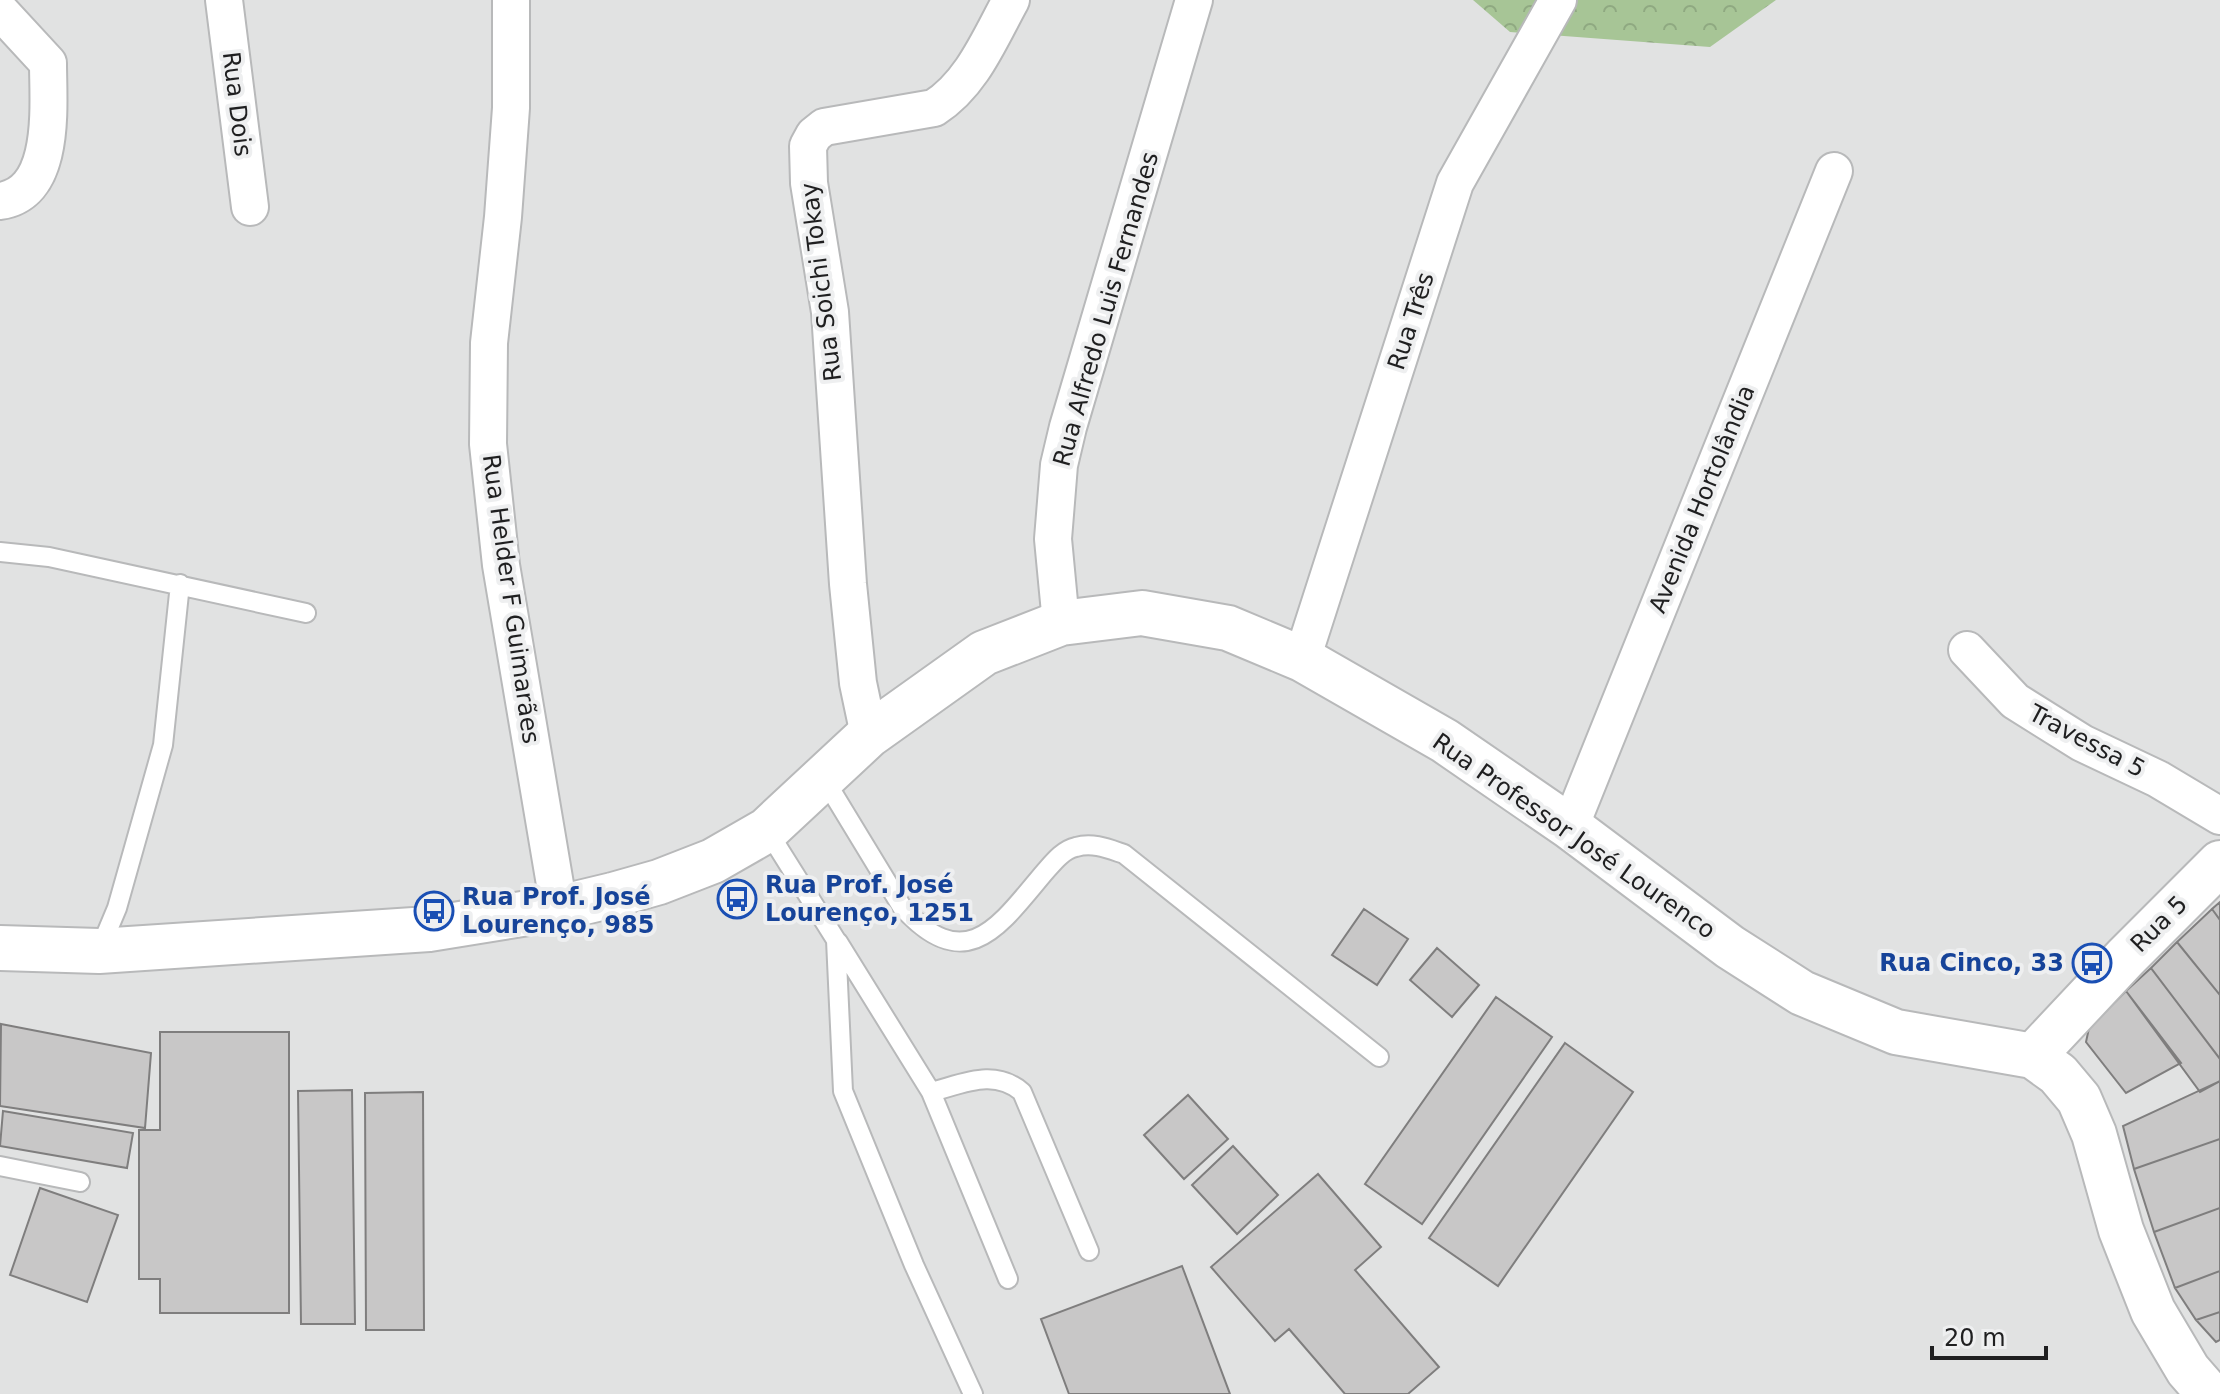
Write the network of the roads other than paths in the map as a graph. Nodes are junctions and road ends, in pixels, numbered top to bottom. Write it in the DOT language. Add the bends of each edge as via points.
graph roads {
  1 [pos="224,0"];
  2 [pos="511,0"];
  3 [pos="1011,0"];
  4 [pos="1194,0"];
  5 [pos="1558,0"];
  6 [pos="0,11"];
  7 [pos="1834,171"];
  8 [pos="0,201"];
  9 [pos="250,207"];
  10 [pos="0,552"];
  11 [pos="180,584"];
  12 [pos="306,613"];
  13 [pos="1061,623"];
  14 [pos="1967,650"];
  15 [pos="1302,659"];
  16 [pos="869,735"];
  17 [pos="823,777"];
  18 [pos="2220,816"];
  19 [pos="1570,827"];
  20 [pos="767,830"];
  21 [pos="2220,863"];
  22 [pos="559,908"];
  23 [pos="836,940"];
  24 [pos="0,948"];
  25 [pos="99,951"];
  26 [pos="2033,1056"];
  27 [pos="1379,1057"];
  28 [pos="931,1092"];
  29 [pos="0,1166"];
  30 [pos="80,1182"];
  31 [pos="1089,1251"];
  32 [pos="1008,1279"];
  33 [pos="973,1394"];
  34 [pos="2209,1394"];
  1 -- 9 [label="street, Rua Dois"];
  2 -- 22 [label="street, Rua Helder F Guimarães" via="511,108 489,343 488,444 501,565"];
  3 -- 16 [label="street, Rua Soichi Tokay" via="983,52 949,98 934,108 824,127 808,146 830,312 858,683"];
  4 -- 13 [label="street, Rua Alfredo Luis Fernandes" via="1059,465 1053,539"];
  5 -- 15 [label="street, Rua Três" via="1455,183"];
  6 -- 8 [label="street" via="48,63 48,143 33,179 13,199"];
  7 -- 19 [label="street, Avenida Hortolândia"];
  10 -- 11 [label="lane"];
  11 -- 12 [label="lane"];
  11 -- 25 [label="lane" via="163,745 117,908"];
  13 -- 15 [label="street, Rua Professor José Lourenco" via="1142,613 1228,628"];
  13 -- 16 [label="street, Rua Professor José Lourenco" via="984,653"];
  14 -- 18 [label="street, Travessa 5" via="2015,701"];
  15 -- 19 [label="street, Rua Professor José Lourenco" via="1445,741"];
  16 -- 17 [label="street, Rua Professor José Lourenco"];
  17 -- 20 [label="street, Rua Professor José Lourenco"];
  17 -- 27 [label="lane" via="902,907 936,936 961,942 984,937 1056,858 1074,847 1098,845 1124,854"];
  19 -- 26 [label="street, Rua Professor José Lourenco" via="1730,947 1802,993 1896,1032"];
  20 -- 22 [label="street, Rua Professor José Lourenco" via="713,861 659,882"];
  20 -- 23 [label="lane"];
  21 -- 26 [label="street, Rua 5"];
  22 -- 25 [label="street, Rua Professor José Lourenco" via="429,929"];
  23 -- 28 [label="lane"];
  23 -- 33 [label="lane" via="843,1091"];
  24 -- 25 [label="street, Rua Professor José Lourenco"];
  26 -- 34 [label="street, Rua Professor José Lourenco" via="2079,1099 2153,1311"];
  28 -- 31 [label="lane" via="986,1078 1022,1092"];
  28 -- 32 [label="lane"];
  29 -- 30 [label="lane"];
}
